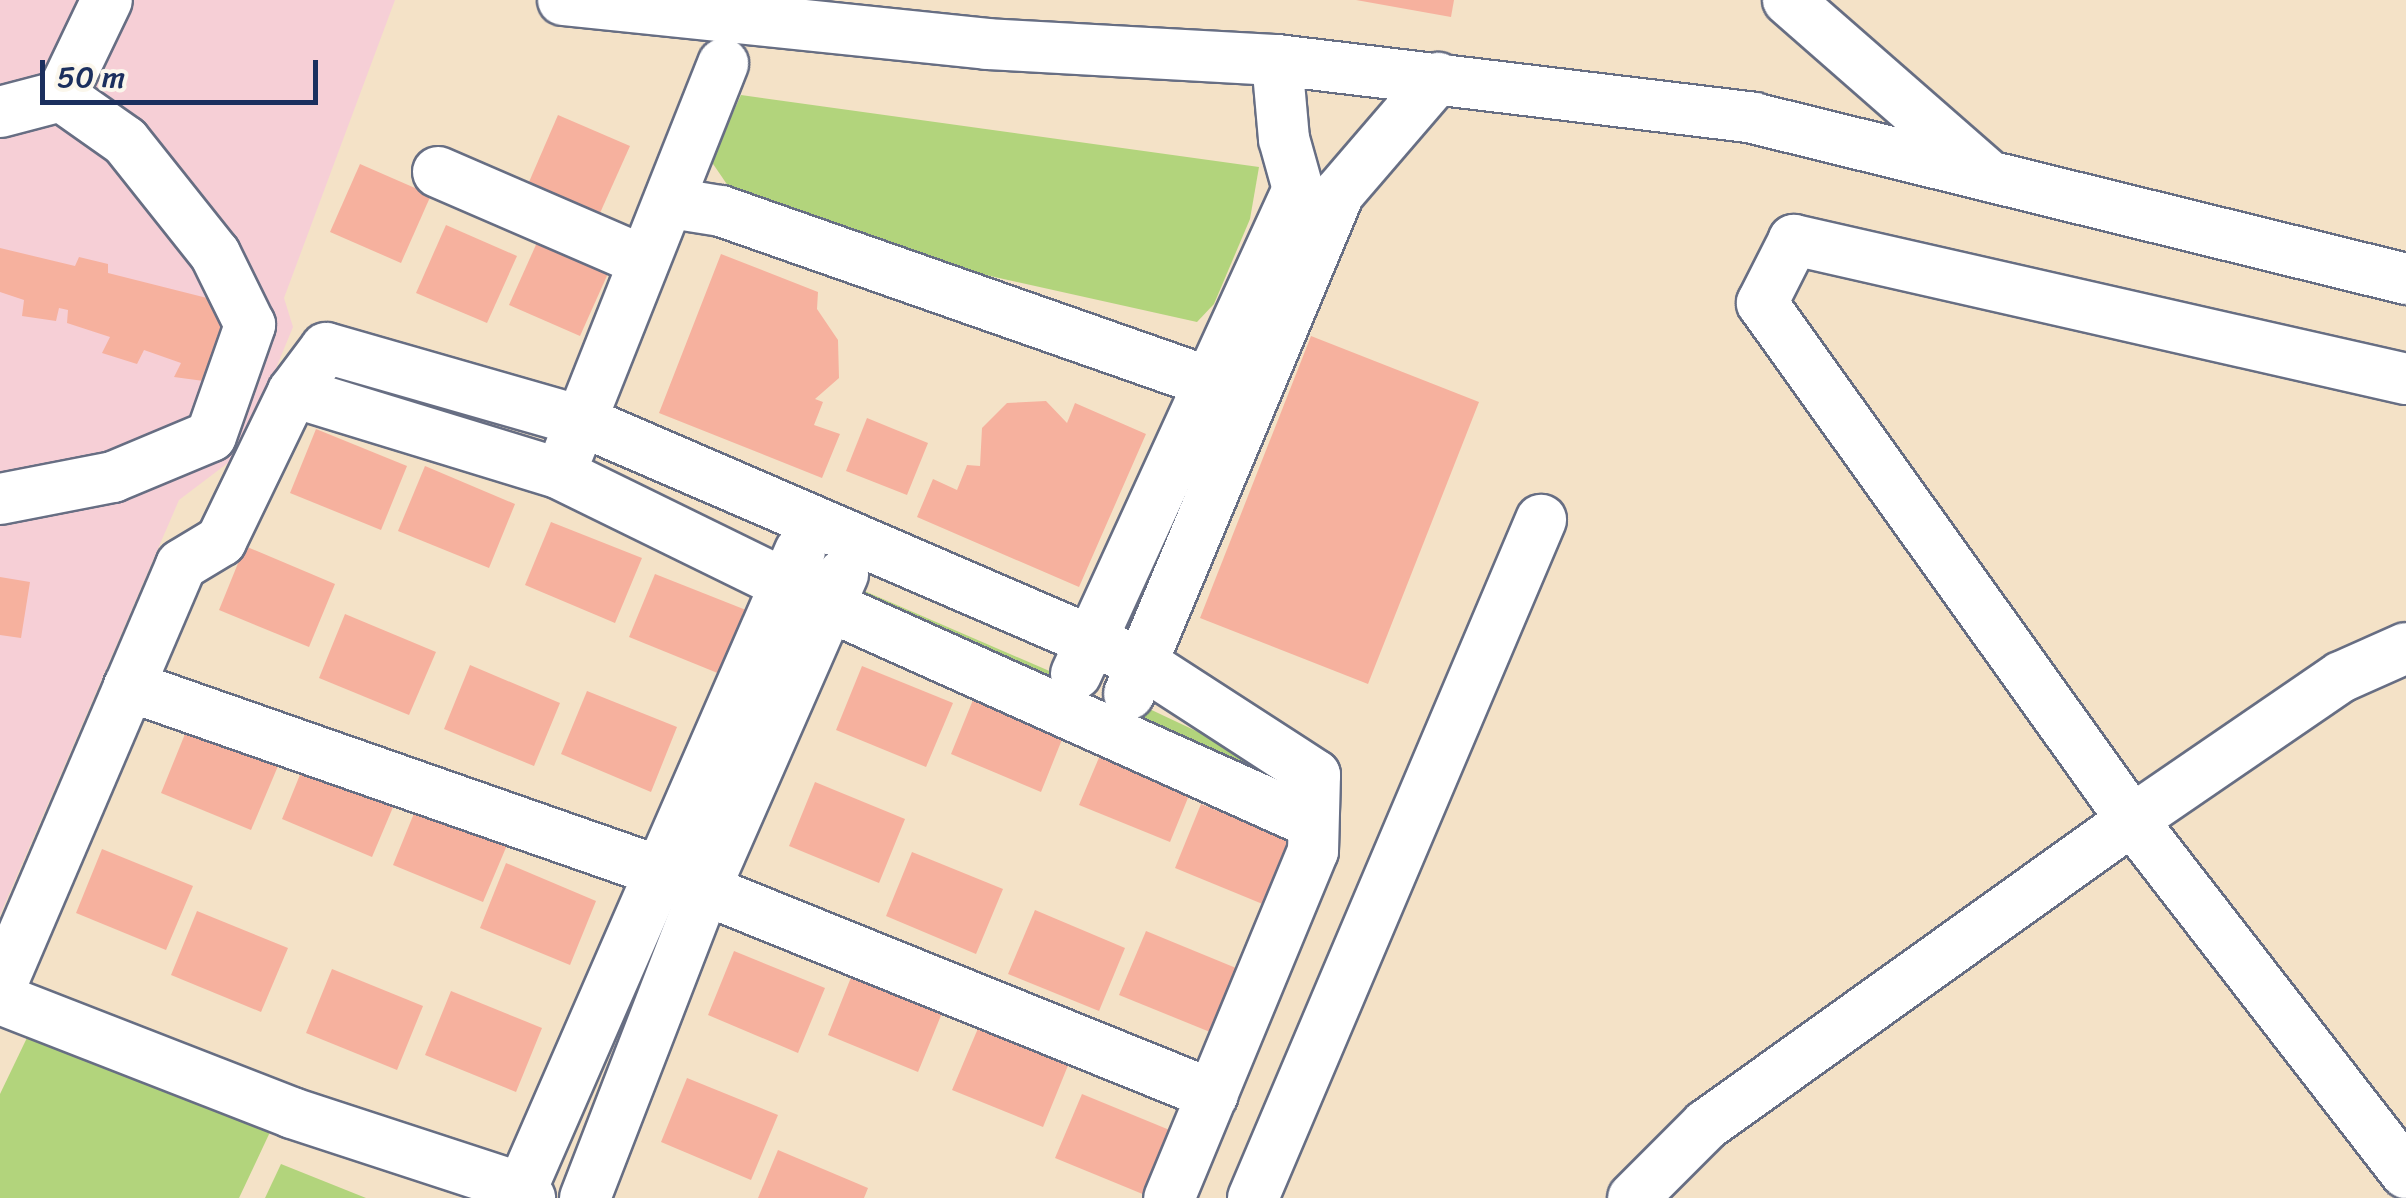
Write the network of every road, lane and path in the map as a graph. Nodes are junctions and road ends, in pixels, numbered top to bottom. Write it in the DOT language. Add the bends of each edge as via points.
graph roads {
  1 [pos="107,0"];
  2 [pos="563,0"];
  3 [pos="1788,0"];
  4 [pos="1276,60"];
  5 [pos="723,64"];
  6 [pos="1438,78"];
  7 [pos="61,96"];
  8 [pos="0,112"];
  9 [pos="438,172"];
  10 [pos="1990,176"];
  11 [pos="671,203"];
  12 [pos="640,260"];
  13 [pos="2406,279"];
  14 [pos="2406,379"];
  15 [pos="1208,381"];
  16 [pos="293,392"];
  17 [pos="1254,398"];
  18 [pos="584,422"];
  19 [pos="558,473"];
  20 [pos="0,499"];
  21 [pos="1541,520"];
  22 [pos="832,533"];
  23 [pos="788,582"];
  24 [pos="831,607"];
  25 [pos="1093,646"];
  26 [pos="2406,648"];
  27 [pos="1142,663"];
  28 [pos="129,686"];
  29 [pos="1057,706"];
  30 [pos="1115,731"];
  31 [pos="2132,820"];
  32 [pos="1310,822"];
  33 [pos="683,882"];
  34 [pos="0,988"];
  35 [pos="0,999"];
  36 [pos="1213,1095"];
  37 [pos="2406,1173"];
  38 [pos="526,1193"];
  39 [pos="585,1198"];
  40 [pos="1169,1198"];
  41 [pos="1253,1198"];
  42 [pos="1633,1198"];
  1 -- 7 [label="street"];
  2 -- 4 [label="street" via="986,44"];
  3 -- 10 [label="street"];
  4 -- 6 [label="street"];
  4 -- 15 [label="street" via="1284,140 1298,190"];
  5 -- 11 [label="street"];
  6 -- 10 [label="street" via="1753,118"];
  6 -- 17 [label="street" via="1340,192"];
  7 -- 8 [label="street"];
  7 -- 20 [label="street" via="125,140 214,254 250,325 211,436 113,478"];
  9 -- 12 [label="street"];
  10 -- 13 [label="street"];
  11 -- 12 [label="street"];
  11 -- 15 [label="street" via="721,211"];
  12 -- 18 [label="street"];
  14 -- 31 [label="street" via="1794,240 1762,304"];
  15 -- 17 [label="street"];
  15 -- 25 [label="street"];
  16 -- 18 [label="street" via="326,348"];
  16 -- 19 [label="street"];
  16 -- 28 [label="street" via="221,541 181,564"];
  17 -- 27 [label="street"];
  18 -- 19 [label="street"];
  18 -- 22 [label="street"];
  19 -- 23 [label="street"];
  21 -- 41 [label="street"];
  22 -- 23 [label="street"];
  22 -- 24 [label="street"];
  22 -- 25 [label="street"];
  23 -- 24 [label="street"];
  23 -- 33 [label="street"];
  24 -- 29 [label="street"];
  24 -- 33 [label="street"];
  25 -- 27 [label="street"];
  25 -- 29 [label="street"];
  26 -- 31 [label="street" via="2341,677"];
  27 -- 30 [label="street"];
  27 -- 32 [label="street" via="1315,775"];
  28 -- 33 [label="street"];
  28 -- 34 [label="street"];
  29 -- 30 [label="street"];
  30 -- 32 [label="street"];
  31 -- 37 [label="street"];
  31 -- 42 [label="street" via="1706,1125"];
  32 -- 36 [label="street" via="1313,851"];
  33 -- 36 [label="street"];
  33 -- 38 [label="street"];
  33 -- 39 [label="street"];
  35 -- 38 [label="street" via="292,1113"];
  36 -- 40 [label="street"];
}
